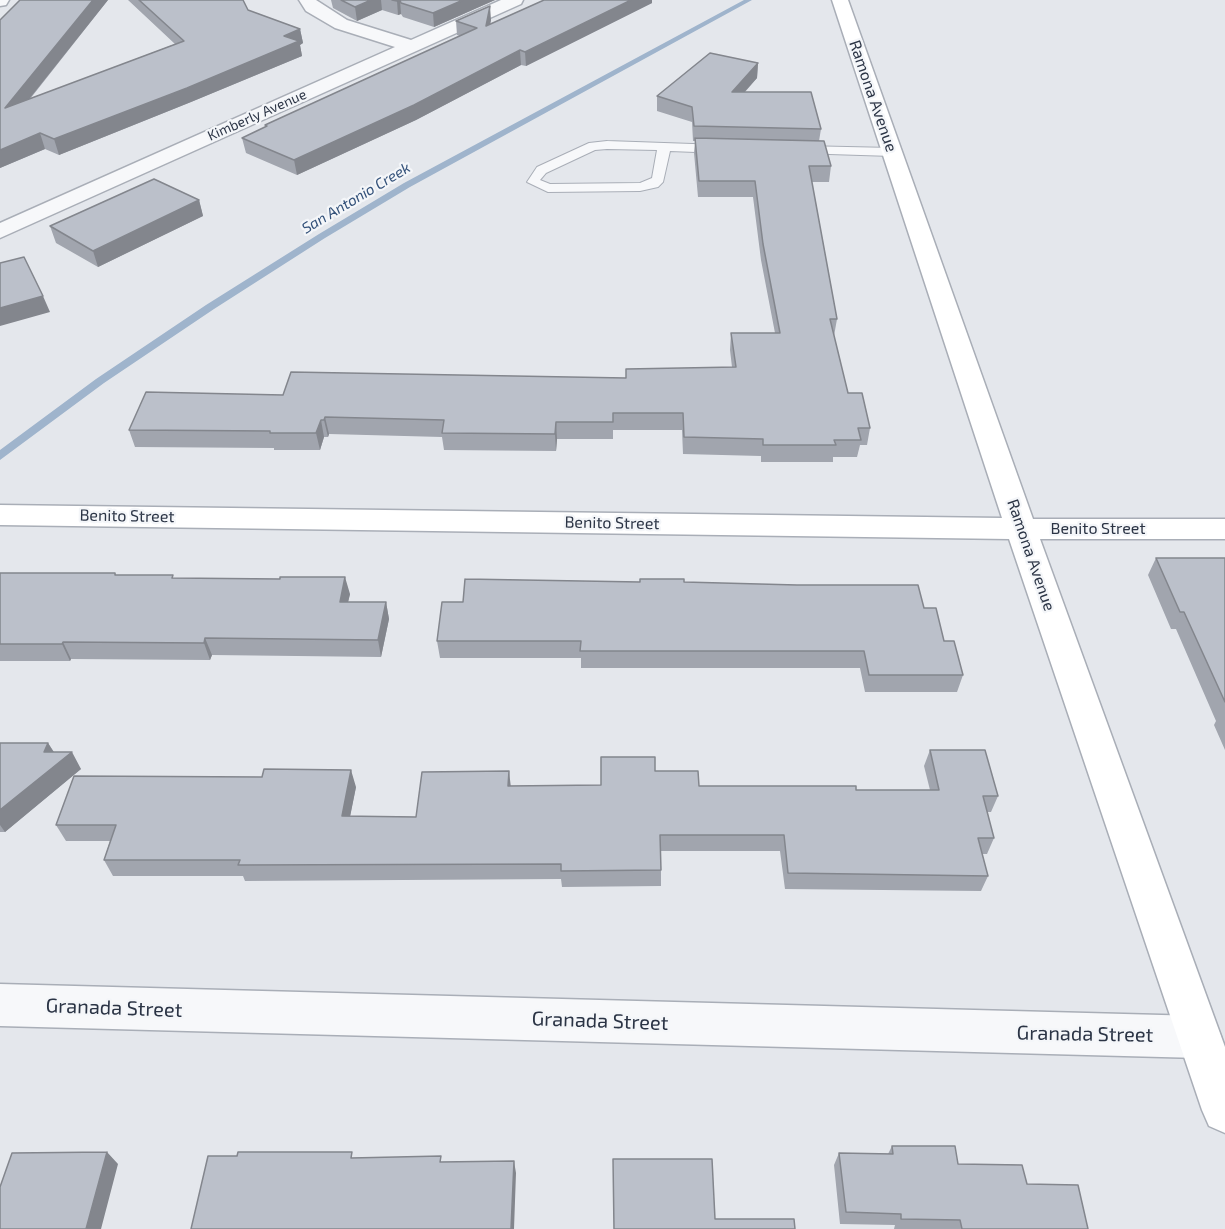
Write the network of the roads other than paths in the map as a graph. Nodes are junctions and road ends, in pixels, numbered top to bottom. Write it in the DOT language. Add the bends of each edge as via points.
graph roads {
  1 [pos="307,0"];
  2 [pos="514,0"];
  3 [pos="840,0"];
  4 [pos="411,46"];
  5 [pos="664,148"];
  6 [pos="736,149"];
  7 [pos="784,150"];
  8 [pos="892,152"];
  9 [pos="0,231"];
  10 [pos="0,515"];
  11 [pos="1021,529"];
  12 [pos="1225,529"];
  13 [pos="0,1005"];
  14 [pos="1199,1037"];
  15 [pos="1225,1110"];
  1 -- 4 [label="street" via="341,24"];
  2 -- 4 [label="street, Kimberly Avenue"];
  3 -- 8 [label="street, Ramona Avenue"];
  4 -- 9 [label="street, Kimberly Avenue"];
  5 -- 5 [label="lane" via="594,146 541,170 533,182 548,188 653,184 658,179"];
  5 -- 6 [label="lane"];
  7 -- 8 [label="lane"];
  8 -- 11 [label="street, Ramona Avenue"];
  10 -- 11 [label="street, Benito Street"];
  11 -- 12 [label="street, Benito Street"];
  11 -- 14 [label="street, Ramona Avenue"];
  13 -- 14 [label="street, Granada Street"];
  14 -- 15 [label="street, Ramona Avenue"];
}
